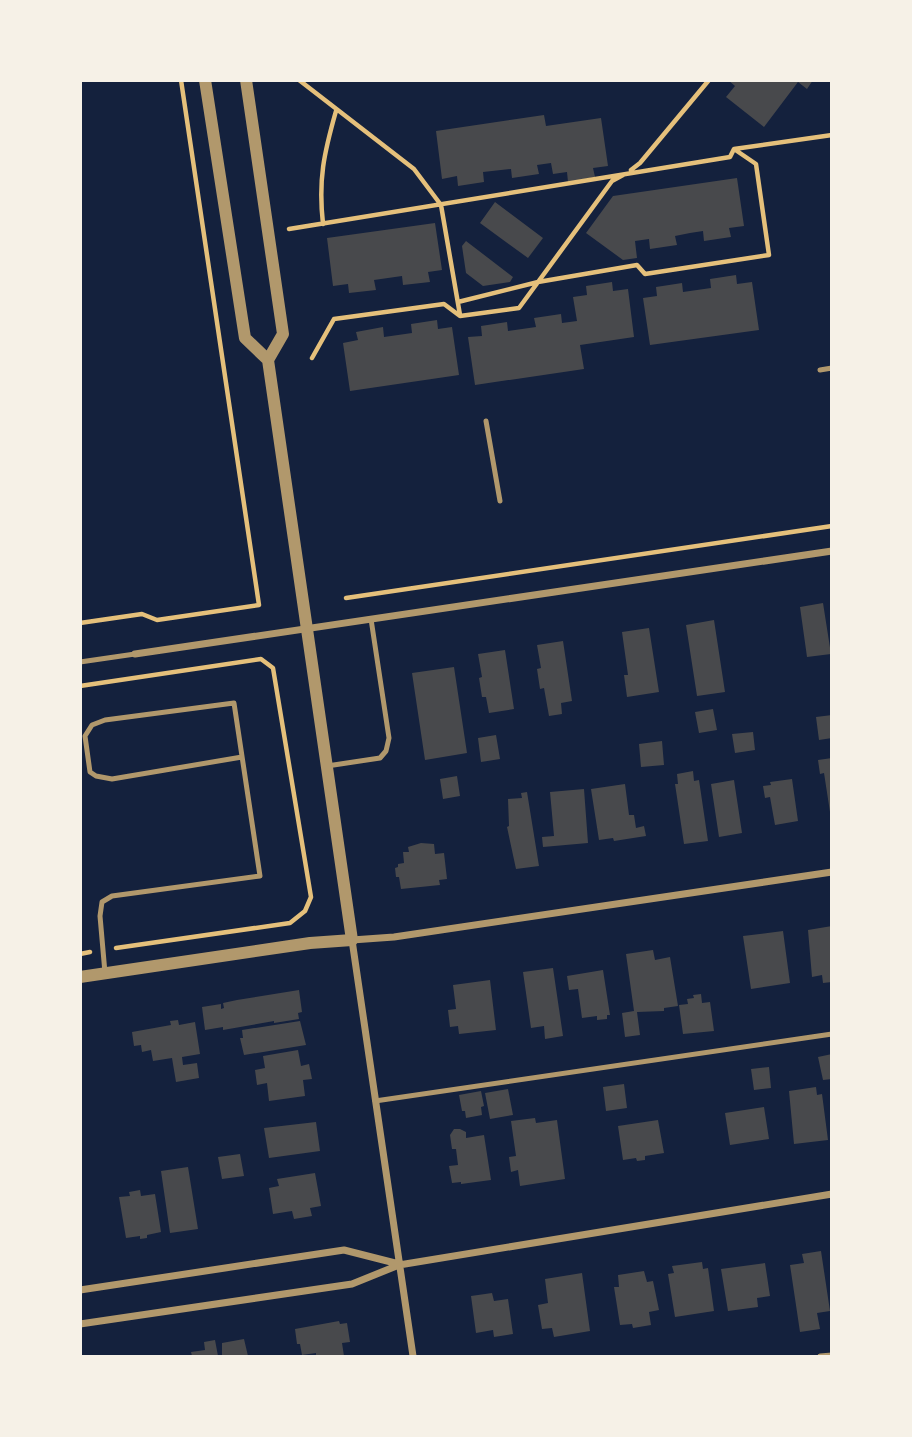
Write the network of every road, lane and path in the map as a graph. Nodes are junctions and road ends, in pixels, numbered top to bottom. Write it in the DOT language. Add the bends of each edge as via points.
graph roads {
  1 [pos="181,80"];
  2 [pos="205,80"];
  3 [pos="246,80"];
  4 [pos="299,80"];
  5 [pos="709,80"];
  6 [pos="336,111"];
  7 [pos="831,135"];
  8 [pos="734,149"];
  9 [pos="628,172"];
  10 [pos="441,205"];
  11 [pos="323,224"];
  12 [pos="289,229"];
  13 [pos="538,282"];
  14 [pos="458,302"];
  15 [pos="460,316"];
  16 [pos="312,358"];
  17 [pos="268,360"];
  18 [pos="831,368"];
  19 [pos="820,370"];
  20 [pos="486,421"];
  21 [pos="500,501"];
  22 [pos="831,526"];
  23 [pos="831,551"];
  24 [pos="346,598"];
  25 [pos="371,619"];
  26 [pos="80,623"];
  27 [pos="307,629"];
  28 [pos="135,654"];
  29 [pos="80,662"];
  30 [pos="80,686"];
  31 [pos="242,757"];
  32 [pos="327,766"];
  33 [pos="831,872"];
  34 [pos="352,940"];
  35 [pos="103,950"];
  36 [pos="80,954"];
  37 [pos="105,973"];
  38 [pos="80,977"];
  39 [pos="831,1034"];
  40 [pos="376,1101"];
  41 [pos="831,1194"];
  42 [pos="399,1265"];
  43 [pos="80,1290"];
  44 [pos="80,1324"];
  45 [pos="831,1355"];
  46 [pos="413,1356"];
  47 [pos="820,1356"];
  1 -- 26 [label="path" via="259,605 157,620 142,614"];
  2 -- 17 [label="street" via="245,338"];
  3 -- 17 [label="street" via="283,334"];
  4 -- 6 [label="path"];
  5 -- 9 [label="path"];
  6 -- 10 [label="path" via="414,169"];
  6 -- 11 [label="path" via="323,154"];
  7 -- 8 [label="path"];
  8 -- 9 [label="path" via="730,157"];
  8 -- 13 [label="path" via="756,164 769,256 645,274 637,265"];
  9 -- 10 [label="path"];
  9 -- 13 [label="path" via="612,181"];
  10 -- 11 [label="path"];
  10 -- 14 [label="path"];
  11 -- 12 [label="path"];
  13 -- 14 [label="path"];
  13 -- 15 [label="path" via="519,309"];
  14 -- 15 [label="path"];
  15 -- 16 [label="path" via="444,304 334,319"];
  17 -- 27 [label="street"];
  18 -- 19 [label="lane"];
  20 -- 21 [label="lane"];
  22 -- 24 [label="path"];
  23 -- 25 [label="street"];
  25 -- 27 [label="street"];
  25 -- 32 [label="lane" via="389,737 386,751 380,758"];
  27 -- 28 [label="street"];
  27 -- 32 [label="street"];
  28 -- 29 [label="lane"];
  30 -- 35 [label="path" via="261,659 273,668 311,897 305,911 290,923"];
  31 -- 31 [label="lane" via="234,704 105,720 92,725 85,736 90,772 112,779"];
  31 -- 35 [label="lane" via="260,876 113,896 102,902"];
  32 -- 34 [label="street"];
  33 -- 34 [label="street"];
  34 -- 37 [label="street"];
  34 -- 40 [label="street"];
  35 -- 36 [label="path"];
  35 -- 37 [label="lane"];
  37 -- 38 [label="street"];
  39 -- 40 [label="lane"];
  40 -- 42 [label="street"];
  41 -- 42 [label="street"];
  42 -- 43 [label="street" via="344,1250"];
  42 -- 44 [label="street" via="352,1284"];
  42 -- 46 [label="street"];
  45 -- 47 [label="lane"];
}
